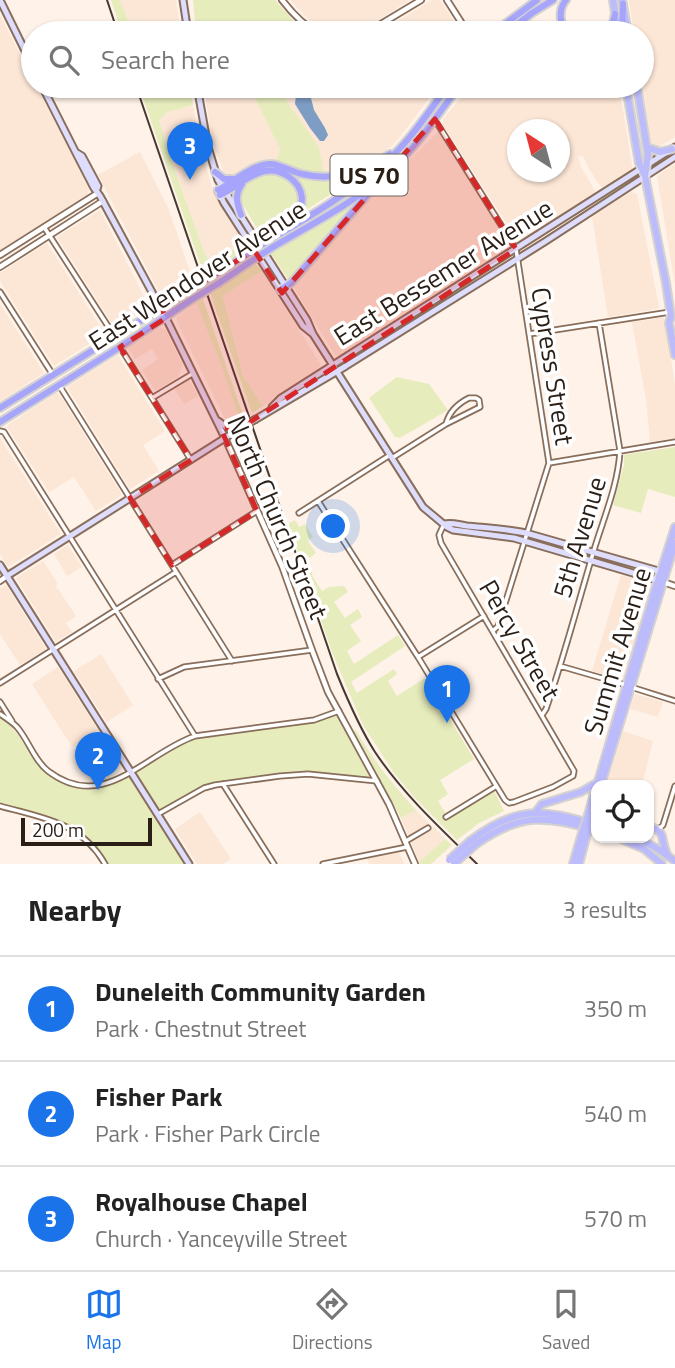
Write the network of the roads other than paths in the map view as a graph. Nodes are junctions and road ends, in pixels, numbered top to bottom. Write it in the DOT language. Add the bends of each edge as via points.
graph roads {
  1 [pos="0,0"];
  2 [pos="183,0"];
  3 [pos="282,0"];
  4 [pos="421,0"];
  5 [pos="447,0"];
  6 [pos="524,0"];
  7 [pos="537,0"];
  8 [pos="553,0"];
  9 [pos="566,0"];
  10 [pos="613,0"];
  11 [pos="622,2"];
  12 [pos="518,13"];
  13 [pos="615,14"];
  14 [pos="186,21"];
  15 [pos="300,21"];
  16 [pos="386,21"];
  17 [pos="460,21"];
  18 [pos="508,21"];
  19 [pos="522,21"];
  20 [pos="561,21"];
  21 [pos="613,21"];
  22 [pos="617,21"];
  23 [pos="621,21"];
  24 [pos="626,21"];
  25 [pos="21,42"];
  26 [pos="48,98"];
  27 [pos="199,98"];
  28 [pos="439,98"];
  29 [pos="450,98"];
  30 [pos="628,98"];
  31 [pos="639,98"];
  32 [pos="435,119"];
  33 [pos="400,147"];
  34 [pos="647,148"];
  35 [pos="673,148"];
  36 [pos="675,157"];
  37 [pos="645,167"];
  38 [pos="215,172"];
  39 [pos="645,176"];
  40 [pos="384,177"];
  41 [pos="242,179"];
  42 [pos="98,191"];
  43 [pos="222,191"];
  44 [pos="103,201"];
  45 [pos="241,215"];
  46 [pos="293,226"];
  47 [pos="44,227"];
  48 [pos="549,228"];
  49 [pos="49,236"];
  50 [pos="546,241"];
  51 [pos="516,249"];
  52 [pos="0,255"];
  53 [pos="517,259"];
  54 [pos="0,267"];
  55 [pos="283,288"];
  56 [pos="0,292"];
  57 [pos="161,308"];
  58 [pos="672,314"];
  59 [pos="166,318"];
  60 [pos="599,323"];
  61 [pos="675,328"];
  62 [pos="529,334"];
  63 [pos="115,337"];
  64 [pos="120,347"];
  65 [pos="675,355"];
  66 [pos="335,368"];
  67 [pos="193,373"];
  68 [pos="53,375"];
  69 [pos="59,385"];
  70 [pos="152,398"];
  71 [pos="1,406"];
  72 [pos="3,420"];
  73 [pos="216,421"];
  74 [pos="446,424"];
  75 [pos="244,426"];
  76 [pos="2,431"];
  77 [pos="225,438"];
  78 [pos="675,442"];
  79 [pos="620,451"];
  80 [pos="391,456"];
  81 [pos="191,460"];
  82 [pos="549,463"];
  83 [pos="130,498"];
  84 [pos="318,501"];
  85 [pos="257,511"];
  86 [pos="299,513"];
  87 [pos="444,524"];
  88 [pos="675,527"];
  89 [pos="526,533"];
  90 [pos="69,537"];
  91 [pos="524,540"];
  92 [pos="675,543"];
  93 [pos="593,553"];
  94 [pos="591,561"];
  95 [pos="0,565"];
  96 [pos="172,565"];
  97 [pos="176,572"];
  98 [pos="666,574"];
  99 [pos="7,576"];
  100 [pos="0,581"];
  101 [pos="660,581"];
  102 [pos="675,586"];
  103 [pos="115,610"];
  104 [pos="484,616"];
  105 [pos="493,631"];
  106 [pos="54,650"];
  107 [pos="312,650"];
  108 [pos="418,656"];
  109 [pos="232,661"];
  110 [pos="560,666"];
  111 [pos="158,679"];
  112 [pos="0,683"];
  113 [pos="629,686"];
  114 [pos="675,701"];
  115 [pos="0,702"];
  116 [pos="339,711"];
  117 [pos="0,714"];
  118 [pos="542,715"];
  119 [pos="16,726"];
  120 [pos="195,736"];
  121 [pos="131,773"];
  122 [pos="600,780"];
  123 [pos="377,781"];
  124 [pos="223,784"];
  125 [pos="496,786"];
  126 [pos="675,786"];
  127 [pos="591,788"];
  128 [pos="0,806"];
  129 [pos="591,811"];
  130 [pos="535,813"];
  131 [pos="158,814"];
  132 [pos="590,815"];
  133 [pos="446,817"];
  134 [pos="591,826"];
  135 [pos="654,826"];
  136 [pos="591,827"];
  137 [pos="661,827"];
  138 [pos="428,828"];
  139 [pos="585,834"];
  140 [pos="472,843"];
  141 [pos="630,843"];
  142 [pos="646,843"];
  143 [pos="407,844"];
  144 [pos="668,856"];
  145 [pos="675,861"];
  146 [pos="449,863"];
  147 [pos="105,864"];
  148 [pos="189,864"];
  149 [pos="273,864"];
  150 [pos="323,864"];
  151 [pos="415,864"];
  152 [pos="573,864"];
  153 [pos="579,864"];
  154 [pos="662,864"];
  1 -- 25 [label="main road"];
  2 -- 14 [label="main road"];
  3 -- 15 [label="street"];
  4 -- 16 [label="street"];
  5 -- 17 [label="street"];
  6 -- 12 [label="highway"];
  7 -- 12 [label="highway"];
  8 -- 19 [label="highway"];
  9 -- 20 [label="highway"];
  10 -- 13 [label="main road"];
  11 -- 23 [label="highway"];
  11 -- 24 [label="main road"];
  12 -- 18 [label="highway"];
  13 -- 21 [label="highway"];
  13 -- 22 [label="main road"];
  26 -- 42 [label="main road, North Church Street"];
  27 -- 38 [label="main road"];
  28 -- 33 [label="highway, East Wendover Avenue / US 70"];
  29 -- 32 [label="highway, East Wendover Avenue / US 70"];
  30 -- 37 [label="main road" via="639,163"];
  31 -- 34 [label="main road"];
  32 -- 40 [label="highway, East Wendover Avenue / US 70"];
  32 -- 51 [label="street, Cypress Street"];
  33 -- 41 [label="highway" via="346,174 319,177 272,164"];
  33 -- 46 [label="highway, East Wendover Avenue / US 70" via="349,190"];
  34 -- 35 [label="main road" via="660,152"];
  34 -- 37 [label="main road"];
  35 -- 37 [label="main road, East Bessemer Avenue"];
  36 -- 39 [label="main road, East Bessemer Avenue"];
  37 -- 39 [label="main road"];
  37 -- 48 [label="main road, East Bessemer Avenue"];
  38 -- 41 [label="highway" via="224,179"];
  38 -- 43 [label="main road"];
  39 -- 50 [label="main road, East Bessemer Avenue"];
  39 -- 58 [label="main road"];
  40 -- 55 [label="highway"];
  40 -- 59 [label="highway, East Wendover Avenue / US 70, bridge"];
  41 -- 43 [label="highway"];
  41 -- 45 [label="highway" via="237,191"];
  41 -- 46 [label="highway" via="269,170 287,174 302,198"];
  42 -- 44 [label="main road, North Church Street"];
  42 -- 47 [label="street"];
  43 -- 45 [label="main road"];
  43 -- 55 [label="main road"];
  44 -- 49 [label="street"];
  44 -- 57 [label="main road, North Church Street"];
  45 -- 55 [label="main road"];
  46 -- 57 [label="highway, East Wendover Avenue / US 70, bridge"];
  47 -- 49 [label="street"];
  47 -- 52 [label="street"];
  48 -- 50 [label="street"];
  48 -- 51 [label="main road, East Bessemer Avenue"];
  49 -- 54 [label="street"];
  49 -- 63 [label="street"];
  50 -- 53 [label="main road, East Bessemer Avenue"];
  51 -- 53 [label="street, Cypress Street"];
  51 -- 66 [label="main road, East Bessemer Avenue"];
  53 -- 62 [label="street, Cypress Street"];
  53 -- 66 [label="main road, East Bessemer Avenue"];
  55 -- 66 [label="main road" via="303,326"];
  56 -- 68 [label="street"];
  57 -- 59 [label="main road, North Church Street"];
  57 -- 63 [label="highway, East Wendover Avenue / US 70"];
  58 -- 60 [label="street"];
  58 -- 61 [label="main road"];
  58 -- 65 [label="main road" via="669,323"];
  59 -- 64 [label="highway, East Wendover Avenue / US 70"];
  59 -- 67 [label="main road, North Church Street"];
  60 -- 62 [label="street"];
  60 -- 79 [label="street, 5th Avenue"];
  62 -- 82 [label="street, Cypress Street"];
  63 -- 68 [label="highway, East Wendover Avenue / US 70"];
  64 -- 69 [label="highway, East Wendover Avenue / US 70"];
  64 -- 70 [label="street"];
  66 -- 75 [label="main road, East Bessemer Avenue, bridge"];
  66 -- 80 [label="main road"];
  67 -- 70 [label="street"];
  67 -- 73 [label="main road, North Church Street"];
  68 -- 71 [label="highway, East Wendover Avenue / US 70"];
  69 -- 72 [label="highway, East Wendover Avenue / US 70"];
  69 -- 83 [label="street"];
  70 -- 81 [label="street"];
  72 -- 76 [label="street"];
  73 -- 75 [label="main road" via="228,428"];
  73 -- 77 [label="main road, North Church Street"];
  74 -- 74 [label="street" via="478,409 479,400 469,398 460,404"];
  74 -- 80 [label="street"];
  75 -- 77 [label="main road, East Bessemer Avenue"];
  76 -- 90 [label="street"];
  77 -- 81 [label="main road, East Bessemer Avenue"];
  77 -- 85 [label="street, North Church Street"];
  78 -- 79 [label="street"];
  79 -- 82 [label="street"];
  79 -- 93 [label="street, 5th Avenue" via="614,491"];
  80 -- 84 [label="street"];
  80 -- 87 [label="main road" via="423,507"];
  81 -- 83 [label="main road, East Bessemer Avenue"];
  82 -- 89 [label="street, Cypress Street"];
  83 -- 90 [label="main road, East Bessemer Avenue"];
  83 -- 96 [label="street"];
  84 -- 86 [label="street"];
  84 -- 108 [label="street"];
  85 -- 96 [label="street"];
  85 -- 107 [label="street, North Church Street"];
  87 -- 89 [label="main road"];
  87 -- 91 [label="main road" via="462,532"];
  87 -- 104 [label="street, Percy Street" via="440,541"];
  88 -- 98 [label="main road, Summit Avenue"];
  89 -- 91 [label="street, Cypress Street"];
  89 -- 93 [label="main road"];
  90 -- 99 [label="main road, East Bessemer Avenue"];
  90 -- 103 [label="street"];
  91 -- 94 [label="main road"];
  91 -- 105 [label="street, Cypress Street"];
  92 -- 98 [label="main road, Summit Avenue"];
  93 -- 94 [label="street, 5th Avenue"];
  93 -- 98 [label="main road"];
  94 -- 101 [label="main road"];
  94 -- 110 [label="street, 5th Avenue"];
  95 -- 99 [label="main road"];
  96 -- 97 [label="street"];
  97 -- 103 [label="street"];
  97 -- 109 [label="street"];
  98 -- 101 [label="main road, Summit Avenue"];
  99 -- 100 [label="street"];
  99 -- 106 [label="main road"];
  101 -- 102 [label="street"];
  101 -- 113 [label="main road, Summit Avenue"];
  103 -- 106 [label="street"];
  103 -- 111 [label="street"];
  104 -- 105 [label="street, Percy Street"];
  104 -- 108 [label="street"];
  105 -- 118 [label="street, Percy Street"];
  106 -- 112 [label="street"];
  106 -- 121 [label="main road"];
  107 -- 109 [label="street"];
  107 -- 116 [label="street, North Church Street"];
  108 -- 125 [label="street"];
  109 -- 111 [label="street" via="184,667"];
  110 -- 113 [label="street"];
  110 -- 118 [label="street, 5th Avenue"];
  111 -- 120 [label="street"];
  113 -- 114 [label="street"];
  113 -- 122 [label="main road, Summit Avenue"];
  115 -- 119 [label="street"];
  116 -- 120 [label="street" via="314,720"];
  116 -- 123 [label="street, North Church Street"];
  117 -- 119 [label="street"];
  118 -- 125 [label="street, Percy Street" via="574,771 572,776 509,803"];
  119 -- 121 [label="street" via="49,772 75,784 94,786"];
  120 -- 121 [label="street"];
  121 -- 131 [label="main road"];
  123 -- 124 [label="street" via="308,774"];
  123 -- 143 [label="street, North Church Street"];
  124 -- 131 [label="street" via="204,788"];
  124 -- 149 [label="street"];
  125 -- 133 [label="street"];
  126 -- 137 [label="street"];
  127 -- 130 [label="main road" via="542,804"];
  128 -- 147 [label="street" via="71,828"];
  129 -- 132 [label="main road, Summit Avenue"];
  130 -- 134 [label="main road" via="565,816"];
  130 -- 140 [label="main road" via="506,818"];
  131 -- 148 [label="main road"];
  132 -- 139 [label="main road, Summit Avenue, bridge"];
  135 -- 137 [label="main road"];
  136 -- 140 [label="main road" via="529,820"];
  137 -- 144 [label="main road"];
  138 -- 143 [label="street"];
  139 -- 152 [label="main road, Summit Avenue"];
  139 -- 153 [label="main road, Summit Avenue"];
  140 -- 146 [label="main road, bridge"];
  141 -- 154 [label="main road"];
  142 -- 144 [label="main road"];
  143 -- 150 [label="street"];
  143 -- 151 [label="street, North Church Street"];
  144 -- 145 [label="main road"];
}
